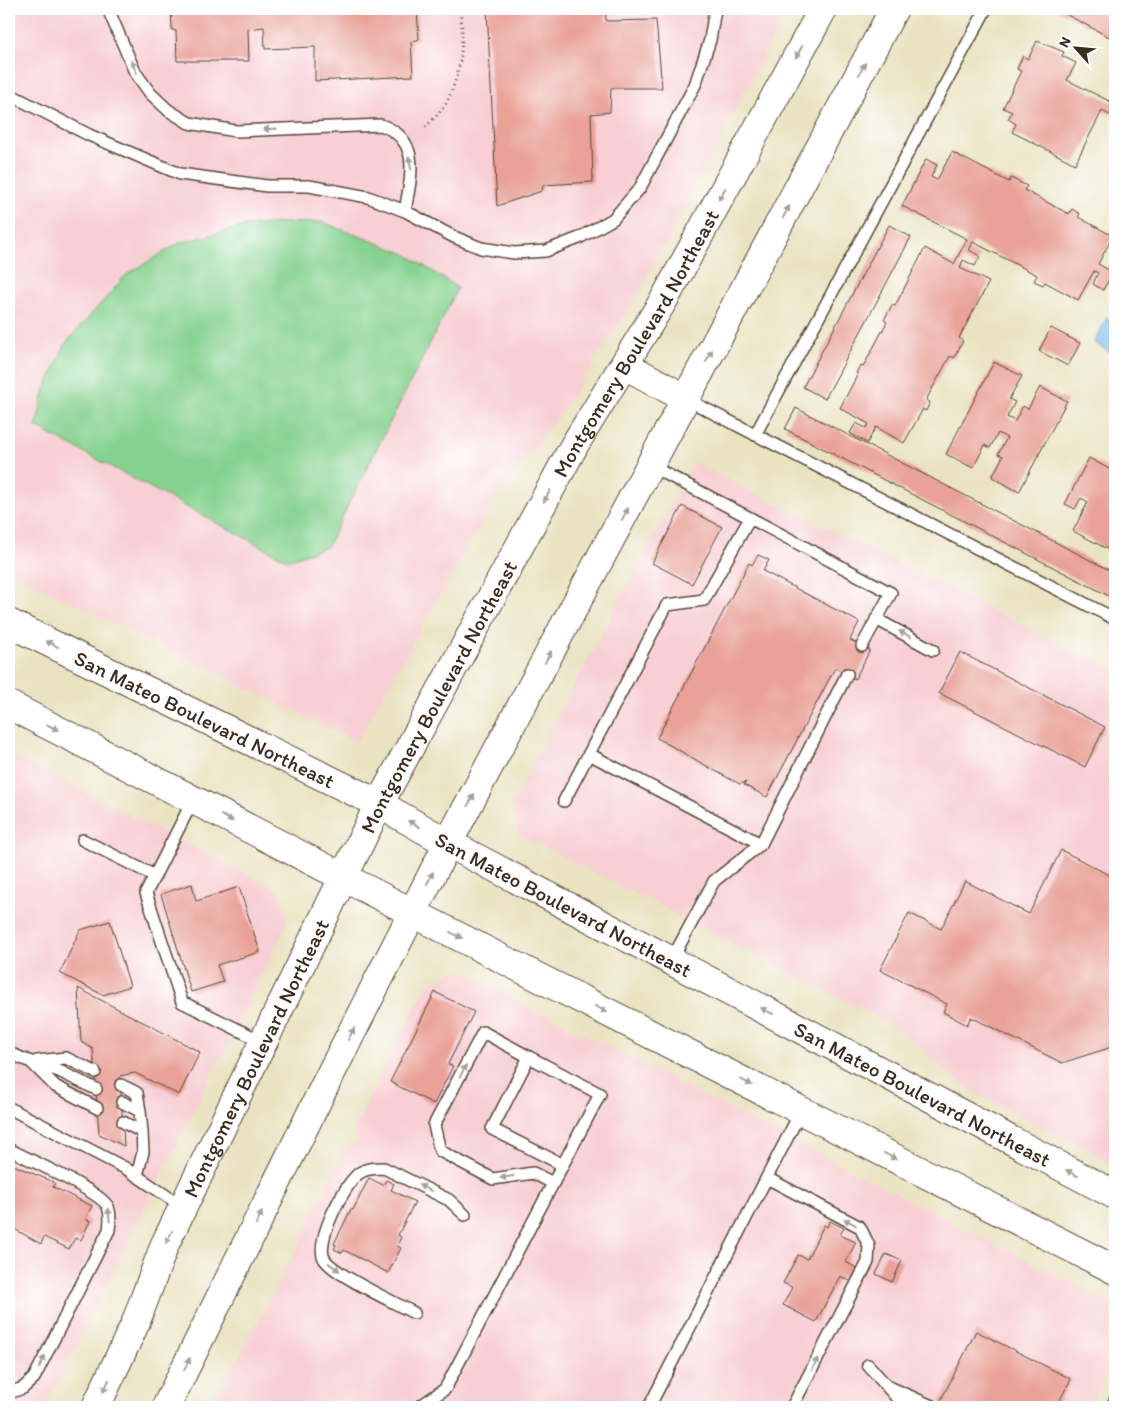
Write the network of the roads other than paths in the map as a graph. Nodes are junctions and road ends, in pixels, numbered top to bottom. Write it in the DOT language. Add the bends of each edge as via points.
graph roads {
  1 [pos="108,9"];
  2 [pos="715,9"];
  3 [pos="823,9"];
  4 [pos="894,9"];
  5 [pos="986,9"];
  6 [pos="9,94"];
  7 [pos="405,210"];
  8 [pos="625,365"];
  9 [pos="686,399"];
  10 [pos="755,435"];
  11 [pos="651,466"];
  12 [pos="750,518"];
  13 [pos="876,619"];
  14 [pos="1115,619"];
  15 [pos="9,623"];
  16 [pos="862,646"];
  17 [pos="933,650"];
  18 [pos="848,674"];
  19 [pos="9,705"];
  20 [pos="589,754"];
  21 [pos="193,800"];
  22 [pos="564,801"];
  23 [pos="379,804"];
  24 [pos="83,840"];
  25 [pos="448,843"];
  26 [pos="761,844"];
  27 [pos="156,876"];
  28 [pos="343,878"];
  29 [pos="412,913"];
  30 [pos="671,961"];
  31 [pos="263,1042"];
  32 [pos="9,1053"];
  33 [pos="529,1057"];
  34 [pos="31,1062"];
  35 [pos="95,1072"];
  36 [pos="120,1085"];
  37 [pos="96,1089"];
  38 [pos="122,1102"];
  39 [pos="9,1108"];
  40 [pos="97,1108"];
  41 [pos="802,1110"];
  42 [pos="140,1111"];
  43 [pos="123,1122"];
  44 [pos="142,1132"];
  45 [pos="9,1149"];
  46 [pos="562,1165"];
  47 [pos="137,1176"];
  48 [pos="767,1178"];
  49 [pos="553,1183"];
  50 [pos="1115,1196"];
  51 [pos="183,1207"];
  52 [pos="465,1215"];
  53 [pos="1115,1270"];
  54 [pos="414,1313"];
  55 [pos="868,1365"];
  56 [pos="887,1387"];
  57 [pos="9,1393"];
  58 [pos="1115,1401"];
  59 [pos="96,1407"];
  60 [pos="166,1407"];
  61 [pos="419,1407"];
  62 [pos="649,1407"];
  63 [pos="792,1407"];
  64 [pos="893,1407"];
  65 [pos="905,1407"];
  66 [pos="934,1407"];
  67 [pos="1112,1407"];
  7 -- 1 [label="lane, one-way" via="412,168 404,140 395,130 381,125 236,131 189,123 168,110 135,72"];
  2 -- 7 [label="lane" via="710,40 695,85 640,188 614,219 546,251 514,253 481,248 463,241"];
  3 -- 8 [label="main road, Montgomery Boulevard Northeast, one-way"];
  9 -- 4 [label="main road, one-way"];
  5 -- 10 [label="lane"];
  6 -- 7 [label="lane" via="88,135 180,174 267,186 309,186 368,197"];
  8 -- 9 [label="main road"];
  8 -- 23 [label="main road, Montgomery Boulevard Northeast, one-way" via="575,444"];
  9 -- 10 [label="lane"];
  9 -- 11 [label="main road"];
  10 -- 14 [label="lane"];
  11 -- 12 [label="lane"];
  25 -- 11 [label="main road, one-way"];
  12 -- 13 [label="lane" via="891,593"];
  12 -- 20 [label="lane" via="704,600 667,605"];
  13 -- 16 [label="lane"];
  17 -- 13 [label="lane, one-way"];
  23 -- 15 [label="main road, San Mateo Boulevard Northeast, one-way"];
  18 -- 26 [label="lane"];
  19 -- 21 [label="main road, one-way"];
  20 -- 22 [label="lane"];
  20 -- 26 [label="lane"];
  21 -- 27 [label="lane"];
  21 -- 28 [label="main road, one-way"];
  25 -- 23 [label="main road, San Mateo Boulevard Northeast, one-way"];
  23 -- 28 [label="main road, Montgomery Boulevard Northeast"];
  24 -- 27 [label="lane"];
  29 -- 25 [label="main road, one-way"];
  25 -- 30 [label="main road, San Mateo Boulevard Northeast"];
  26 -- 30 [label="lane" via="714,881"];
  27 -- 31 [label="lane" via="146,893 182,1002"];
  28 -- 29 [label="main road"];
  28 -- 31 [label="main road, Montgomery Boulevard Northeast"];
  29 -- 41 [label="main road, one-way"];
  60 -- 29 [label="main road, one-way"];
  50 -- 30 [label="main road, San Mateo Boulevard Northeast, one-way"];
  31 -- 51 [label="main road, Montgomery Boulevard Northeast"];
  32 -- 34 [label="lane"];
  33 -- 46 [label="lane" via="492,1129"];
  33 -- 46 [label="lane" via="600,1094"];
  49 -- 33 [label="lane, one-way" via="533,1173 493,1179 440,1151 434,1125 483,1032"];
  34 -- 35 [label="lane" via="66,1058"];
  34 -- 37 [label="lane"];
  34 -- 40 [label="lane" via="55,1086"];
  36 -- 42 [label="lane" via="137,1093"];
  38 -- 42 [label="lane"];
  39 -- 47 [label="lane"];
  41 -- 48 [label="lane"];
  41 -- 53 [label="main road, one-way"];
  42 -- 44 [label="lane"];
  43 -- 44 [label="lane"];
  44 -- 47 [label="lane" via="143,1152"];
  57 -- 45 [label="lane, one-way" via="23,1388 34,1378 109,1230 110,1219 108,1206 94,1193"];
  46 -- 49 [label="lane"];
  47 -- 51 [label="lane"];
  48 -- 62 [label="lane"];
  63 -- 48 [label="lane, one-way" via="868,1262 869,1246 860,1227"];
  49 -- 61 [label="lane" via="446,1389"];
  51 -- 59 [label="main road, Montgomery Boulevard Northeast, one-way" via="135,1324"];
  52 -- 54 [label="lane, one-way" via="449,1200 384,1168 360,1172 347,1188 324,1234 321,1250 324,1259 360,1284"];
  55 -- 56 [label="lane"];
  56 -- 64 [label="lane"];
  56 -- 65 [label="lane"];
  56 -- 66 [label="lane"];
  58 -- 67 [label="lane"];
}
